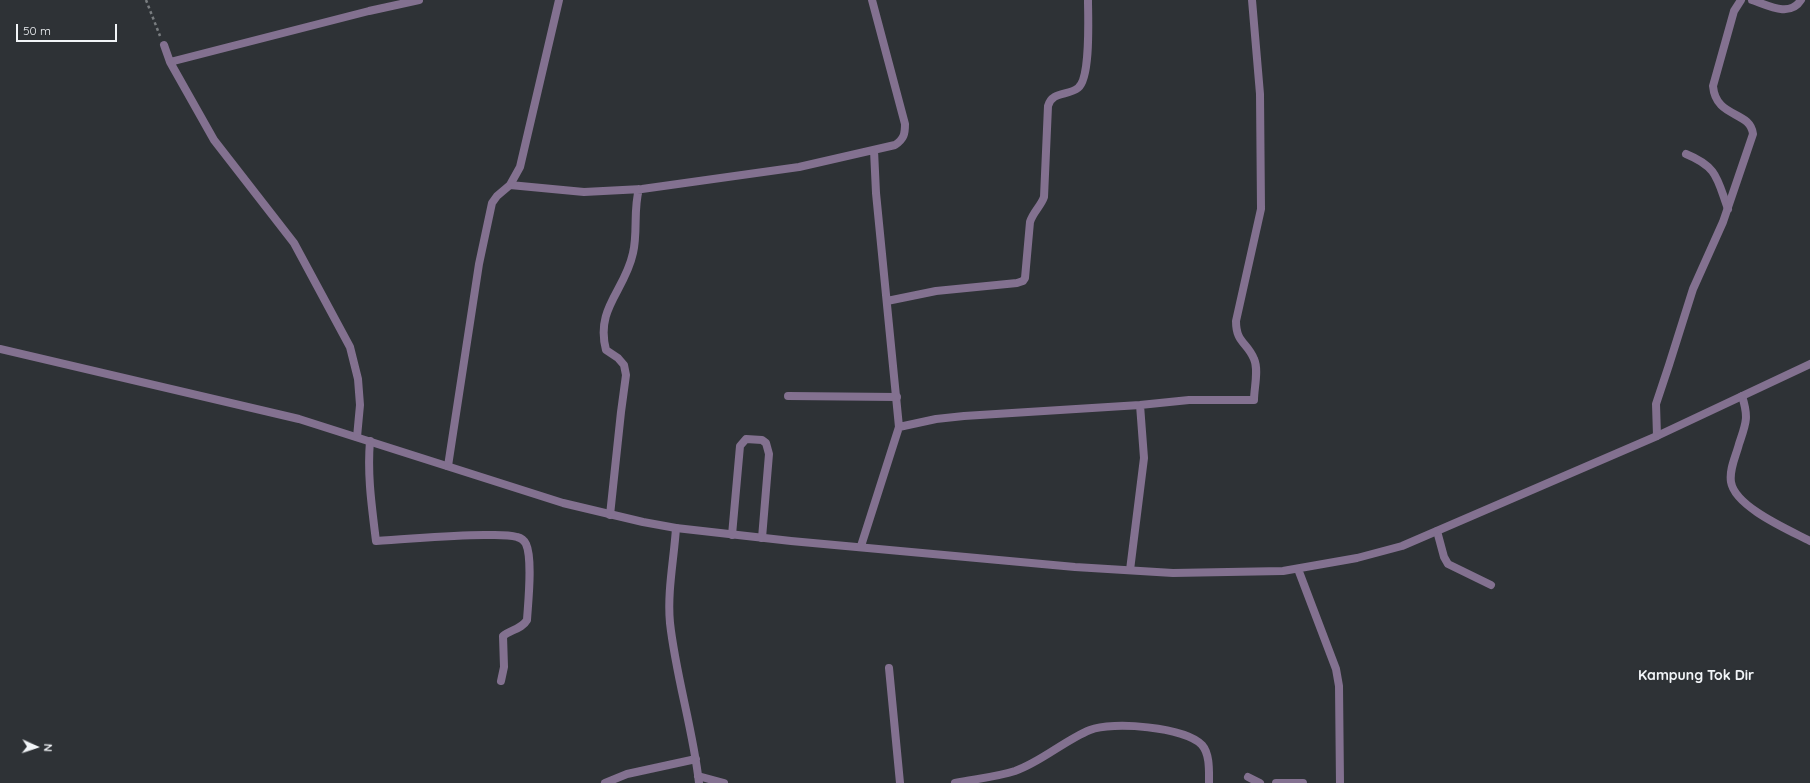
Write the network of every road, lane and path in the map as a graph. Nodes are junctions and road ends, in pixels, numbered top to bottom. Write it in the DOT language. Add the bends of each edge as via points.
graph roads {
  1 [pos="146,0"];
  2 [pos="420,0"];
  3 [pos="559,0"];
  4 [pos="872,0"];
  5 [pos="1088,0"];
  6 [pos="1252,0"];
  7 [pos="1741,0"];
  8 [pos="1752,0"];
  9 [pos="1801,0"];
  10 [pos="164,45"];
  11 [pos="170,62"];
  12 [pos="874,150"];
  13 [pos="1686,154"];
  14 [pos="510,185"];
  15 [pos="639,189"];
  16 [pos="1728,209"];
  17 [pos="887,301"];
  18 [pos="0,349"];
  19 [pos="1810,364"];
  20 [pos="788,396"];
  21 [pos="1742,396"];
  22 [pos="897,397"];
  23 [pos="1140,405"];
  24 [pos="899,427"];
  25 [pos="1657,436"];
  26 [pos="357,437"];
  27 [pos="370,441"];
  28 [pos="448,466"];
  29 [pos="610,515"];
  30 [pos="676,528"];
  31 [pos="1437,531"];
  32 [pos="732,534"];
  33 [pos="762,538"];
  34 [pos="1810,541"];
  35 [pos="861,546"];
  36 [pos="1298,569"];
  37 [pos="1130,570"];
  38 [pos="1491,586"];
  39 [pos="888,668"];
  40 [pos="501,680"];
  41 [pos="696,759"];
  42 [pos="1248,777"];
  43 [pos="699,780"];
  44 [pos="605,783"];
  45 [pos="724,783"];
  46 [pos="900,783"];
  47 [pos="955,783"];
  48 [pos="1209,783"];
  49 [pos="1260,783"];
  50 [pos="1276,783"];
  51 [pos="1304,783"];
  52 [pos="1340,783"];
  1 -- 10 [label="path"];
  2 -- 11 [label="street"];
  3 -- 14 [label="street" via="520,167"];
  4 -- 12 [label="street" via="906,124 901,141"];
  5 -- 17 [label="street" via="1088,56 1083,82 1079,88 1054,96 1048,106 1044,197 1030,222 1023,281 936,291"];
  6 -- 23 [label="street" via="1260,94 1261,209 1236,320 1236,331 1255,361 1254,400 1189,400"];
  7 -- 16 [label="street" via="1734,11 1714,86 1714,95 1718,103 1725,110 1747,121 1752,127 1753,134"];
  8 -- 9 [label="street" via="1786,10"];
  10 -- 11 [label="street"];
  11 -- 26 [label="street" via="214,140 294,243 350,347 358,379 360,405"];
  12 -- 15 [label="street" via="799,167"];
  12 -- 17 [label="street"];
  13 -- 16 [label="street" via="1701,160 1715,173"];
  14 -- 15 [label="street" via="584,192"];
  14 -- 28 [label="street" via="492,203 479,264"];
  15 -- 29 [label="street" via="635,211 634,252 628,270 603,320 602,335 606,350 624,365 626,375"];
  16 -- 25 [label="street" via="1693,289 1664,378 1656,404"];
  17 -- 22 [label="street"];
  18 -- 26 [label="street" via="226,401"];
  19 -- 21 [label="street"];
  20 -- 22 [label="street"];
  21 -- 25 [label="street"];
  21 -- 34 [label="street" via="1747,417 1731,472 1733,490 1746,503 1778,525"];
  22 -- 24 [label="street"];
  23 -- 24 [label="street" via="964,416"];
  23 -- 37 [label="street" via="1144,458"];
  24 -- 35 [label="street"];
  25 -- 31 [label="street"];
  26 -- 27 [label="street"];
  27 -- 28 [label="street"];
  27 -- 40 [label="street" via="369,486 376,541 474,535 500,535 524,540 528,550 527,620 519,628 503,636 504,667"];
  28 -- 29 [label="street" via="563,503"];
  29 -- 30 [label="street"];
  30 -- 32 [label="street"];
  30 -- 41 [label="street" via="670,622"];
  31 -- 36 [label="street" via="1402,546"];
  31 -- 38 [label="street" via="1448,564"];
  32 -- 33 [label="street"];
  32 -- 33 [label="street" via="740,446 746,439 762,440 766,443 768,454"];
  33 -- 35 [label="street"];
  35 -- 37 [label="street"];
  36 -- 37 [label="street" via="1222,573"];
  36 -- 52 [label="street" via="1336,669 1339,686"];
  39 -- 46 [label="street"];
  41 -- 43 [label="street"];
  41 -- 44 [label="street" via="627,774"];
  42 -- 49 [label="street"];
  43 -- 45 [label="street"];
  47 -- 48 [label="street" via="1016,770 1089,730 1126,725 1174,732 1202,744 1207,752"];
  50 -- 51 [label="street"];
}
